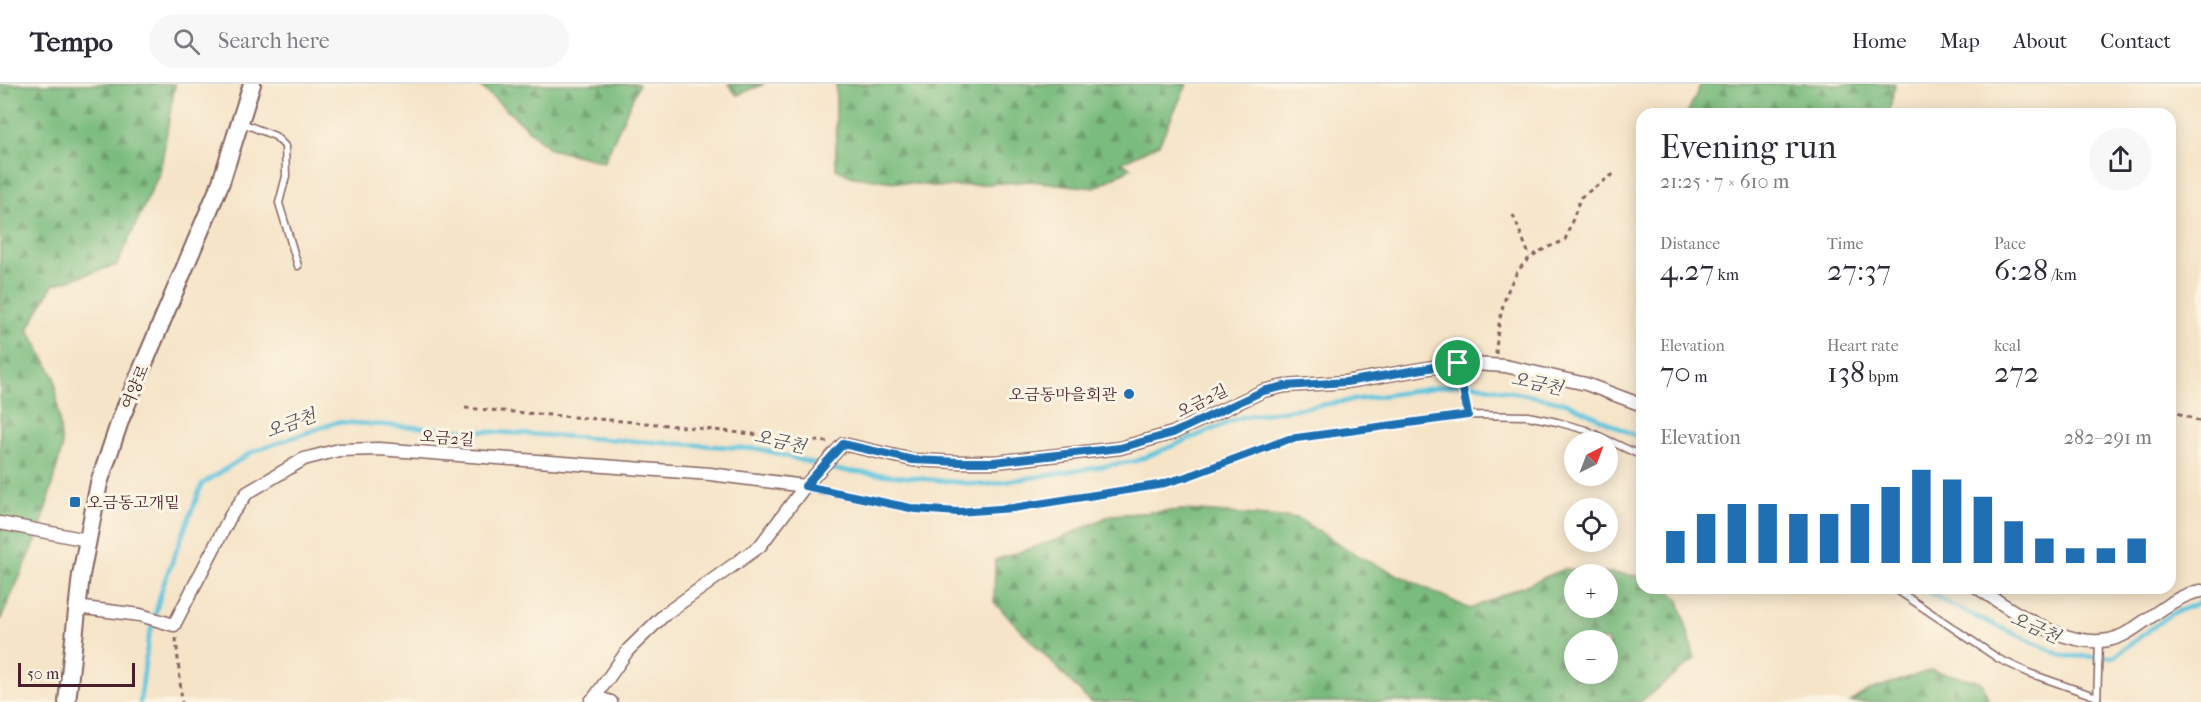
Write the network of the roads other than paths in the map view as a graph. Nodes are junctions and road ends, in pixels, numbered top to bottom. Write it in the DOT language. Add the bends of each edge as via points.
graph roads {
  1 [pos="252,84"];
  2 [pos="241,123"];
  3 [pos="298,266"];
  4 [pos="1458,363"];
  5 [pos="1636,403"];
  6 [pos="1468,415"];
  7 [pos="1636,453"];
  8 [pos="805,486"];
  9 [pos="0,524"];
  10 [pos="87,540"];
  11 [pos="2201,591"];
  12 [pos="1903,594"];
  13 [pos="1987,594"];
  14 [pos="76,607"];
  15 [pos="2099,642"];
  16 [pos="592,700"];
  17 [pos="2097,700"];
  18 [pos="67,702"];
  19 [pos="611,702"];
  1 -- 2 [label="street, 여양로"];
  2 -- 3 [label="lane" via="275,136 285,146 286,176 279,203"];
  2 -- 10 [label="street, 여양로" via="205,224 117,429 99,483"];
  4 -- 5 [label="street, 오금2길" via="1496,364 1586,384"];
  4 -- 6 [label="lane"];
  4 -- 8 [label="street, 오금2길" via="1263,391 1173,433 1120,448 960,462 913,460 843,444"];
  6 -- 7 [label="lane" via="1528,416 1557,422 1586,430"];
  6 -- 8 [label="lane" via="1289,439 1158,485 1013,508 958,512 915,509"];
  8 -- 14 [label="street, 오금2길" via="710,474 379,449 339,450 304,459 261,482 238,503 174,625 140,615"];
  8 -- 16 [label="street" via="760,546 665,614 627,650"];
  9 -- 10 [label="street"];
  10 -- 14 [label="street, 여양로"];
  11 -- 15 [label="street" via="2178,600 2124,634"];
  12 -- 17 [label="lane" via="1999,659"];
  13 -- 15 [label="street" via="2039,625"];
  14 -- 18 [label="street, 여양로"];
  15 -- 17 [label="lane"];
  16 -- 19 [label="street"];
}
